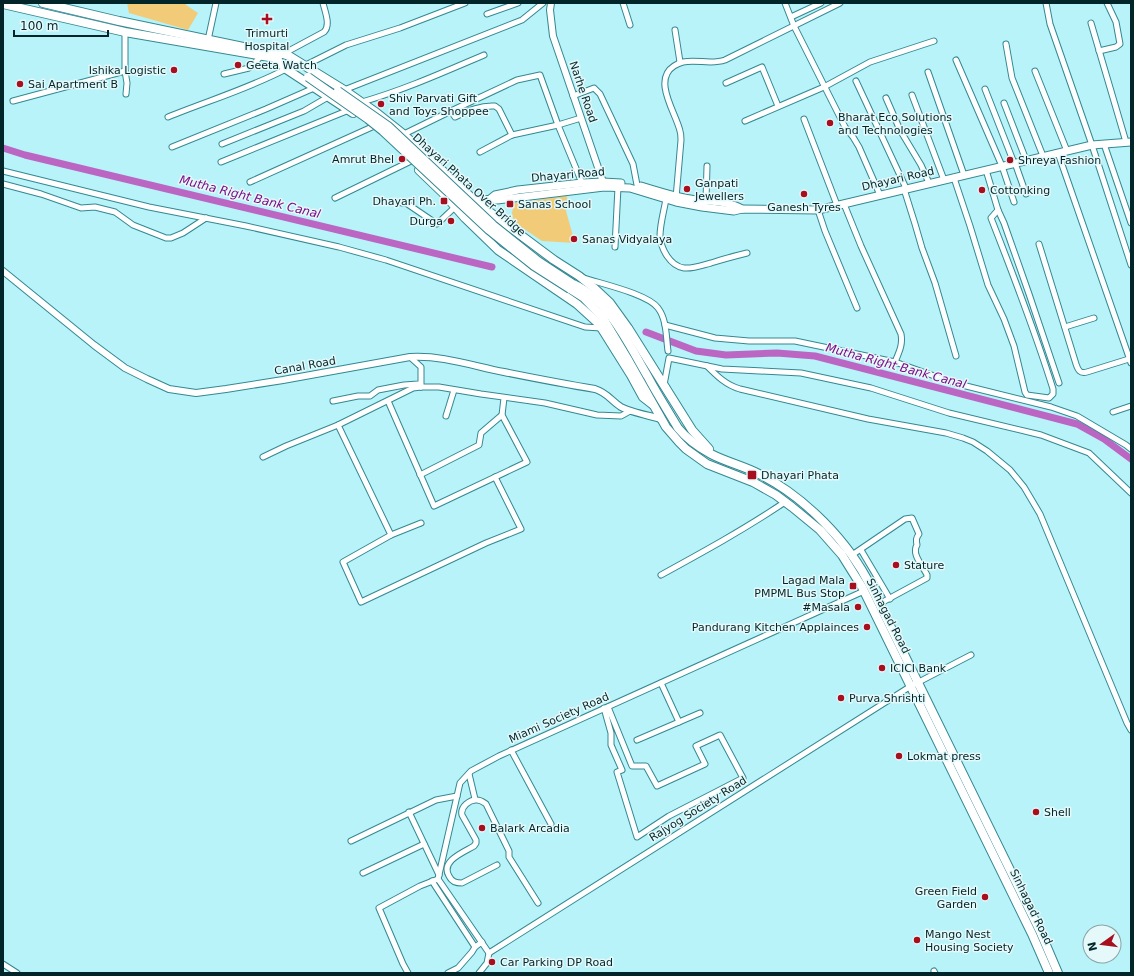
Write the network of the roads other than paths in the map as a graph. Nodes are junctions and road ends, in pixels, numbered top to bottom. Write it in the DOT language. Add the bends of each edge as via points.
graph roads {
  1 [pos="43,3"];
  2 [pos="216,3"];
  3 [pos="323,3"];
  4 [pos="465,3"];
  5 [pos="518,3"];
  6 [pos="543,3"];
  7 [pos="551,3"];
  8 [pos="624,3"];
  9 [pos="785,3"];
  10 [pos="821,3"];
  11 [pos="840,3"];
  12 [pos="1046,3"];
  13 [pos="1107,3"];
  14 [pos="3,4"];
  15 [pos="487,14"];
  16 [pos="791,17"];
  17 [pos="1090,23"];
  18 [pos="630,25"];
  19 [pos="794,26"];
  20 [pos="674,30"];
  21 [pos="125,32"];
  22 [pos="208,40"];
  23 [pos="934,41"];
  24 [pos="1006,44"];
  25 [pos="1099,51"];
  26 [pos="484,55"];
  27 [pos="278,56"];
  28 [pos="260,57"];
  29 [pos="956,60"];
  30 [pos="680,62"];
  31 [pos="304,66"];
  32 [pos="286,69"];
  33 [pos="125,71"];
  34 [pos="1035,71"];
  35 [pos="928,72"];
  36 [pos="224,74"];
  37 [pos="856,81"];
  38 [pos="726,83"];
  39 [pos="824,87"];
  40 [pos="314,88"];
  41 [pos="986,89"];
  42 [pos="344,90"];
  43 [pos="126,94"];
  44 [pos="912,95"];
  45 [pos="573,96"];
  46 [pos="328,97"];
  47 [pos="886,98"];
  48 [pos="13,101"];
  49 [pos="362,102"];
  50 [pos="1004,103"];
  51 [pos="778,106"];
  52 [pos="349,110"];
  53 [pos="451,111"];
  54 [pos="168,117"];
  55 [pos="581,118"];
  56 [pos="804,119"];
  57 [pos="745,121"];
  58 [pos="558,125"];
  59 [pos="372,126"];
  60 [pos="403,134"];
  61 [pos="512,136"];
  62 [pos="1128,142"];
  63 [pos="222,144"];
  64 [pos="394,144"];
  65 [pos="1104,144"];
  66 [pos="1092,145"];
  67 [pos="172,147"];
  68 [pos="1066,151"];
  69 [pos="480,152"];
  70 [pos="1058,153"];
  71 [pos="1043,156"];
  72 [pos="1026,160"];
  73 [pos="411,161"];
  74 [pos="221,162"];
  75 [pos="1015,163"];
  76 [pos="708,166"];
  77 [pos="1002,166"];
  78 [pos="986,170"];
  79 [pos="3,171"];
  80 [pos="964,175"];
  81 [pos="954,178"];
  82 [pos="944,180"];
  83 [pos="250,182"];
  84 [pos="582,183"];
  85 [pos="3,184"];
  86 [pos="603,184"];
  87 [pos="929,184"];
  88 [pos="638,185"];
  89 [pos="618,187"];
  90 [pos="904,190"];
  91 [pos="1026,194"];
  92 [pos="880,195"];
  93 [pos="335,198"];
  94 [pos="490,199"];
  95 [pos="666,199"];
  96 [pos="676,199"];
  97 [pos="706,201"];
  98 [pos="476,202"];
  99 [pos="1014,202"];
  100 [pos="402,203"];
  101 [pos="841,205"];
  102 [pos="457,209"];
  103 [pos="742,209"];
  104 [pos="818,210"];
  105 [pos="998,210"];
  106 [pos="206,218"];
  107 [pos="1131,223"];
  108 [pos="1039,244"];
  109 [pos="615,247"];
  110 [pos="747,253"];
  111 [pos="1131,265"];
  112 [pos="3,271"];
  113 [pos="579,276"];
  114 [pos="572,287"];
  115 [pos="857,308"];
  116 [pos="1094,318"];
  117 [pos="665,325"];
  118 [pos="1065,327"];
  119 [pos="601,328"];
  120 [pos="668,351"];
  121 [pos="410,356"];
  122 [pos="956,356"];
  123 [pos="1130,361"];
  124 [pos="895,362"];
  125 [pos="707,366"];
  126 [pos="1059,384"];
  127 [pos="664,386"];
  128 [pos="421,387"];
  129 [pos="454,390"];
  130 [pos="504,398"];
  131 [pos="333,401"];
  132 [pos="388,401"];
  133 [pos="655,406"];
  134 [pos="1131,406"];
  135 [pos="630,411"];
  136 [pos="1113,412"];
  137 [pos="502,415"];
  138 [pos="446,416"];
  139 [pos="662,419"];
  140 [pos="338,425"];
  141 [pos="1131,449"];
  142 [pos="263,457"];
  143 [pos="718,457"];
  144 [pos="420,475"];
  145 [pos="495,477"];
  146 [pos="1131,493"];
  147 [pos="785,502"];
  148 [pos="421,523"];
  149 [pos="391,535"];
  150 [pos="861,550"];
  151 [pos="852,555"];
  152 [pos="661,575"];
  153 [pos="864,591"];
  154 [pos="890,598"];
  155 [pos="880,604"];
  156 [pos="971,655"];
  157 [pos="661,683"];
  158 [pos="914,684"];
  159 [pos="606,708"];
  160 [pos="700,713"];
  161 [pos="679,722"];
  162 [pos="1131,730"];
  163 [pos="621,739"];
  164 [pos="637,740"];
  165 [pos="611,743"];
  166 [pos="511,750"];
  167 [pos="469,774"];
  168 [pos="457,796"];
  169 [pos="475,799"];
  170 [pos="409,812"];
  171 [pos="551,824"];
  172 [pos="351,841"];
  173 [pos="424,844"];
  174 [pos="497,865"];
  175 [pos="363,873"];
  176 [pos="436,878"];
  177 [pos="538,903"];
  178 [pos="458,907"];
  179 [pos="452,912"];
  180 [pos="1036,932"];
  181 [pos="482,942"];
  182 [pos="474,947"];
  183 [pos="489,953"];
  184 [pos="3,964"];
  185 [pos="17,973"];
  186 [pos="408,973"];
  187 [pos="448,973"];
  188 [pos="479,973"];
  189 [pos="1049,973"];
  190 [pos="1058,973"];
  1 -- 22 [label="main road"];
  2 -- 22 [label="street"];
  3 -- 27 [label="street" via="327,29"];
  4 -- 31 [label="street" via="346,45"];
  5 -- 15 [label="street"];
  6 -- 42 [label="street" via="522,20"];
  7 -- 45 [label="street, Narhe Road" via="553,36"];
  8 -- 18 [label="street"];
  9 -- 16 [label="street"];
  10 -- 16 [label="street"];
  11 -- 19 [label="street"];
  12 -- 66 [label="street" via="1050,24"];
  13 -- 25 [label="street" via="1116,22 1120,44"];
  14 -- 21 [label="main road"];
  16 -- 19 [label="street"];
  17 -- 25 [label="street"];
  19 -- 30 [label="street" via="720,62"];
  19 -- 39 [label="street"];
  20 -- 30 [label="street"];
  21 -- 28 [label="main road"];
  21 -- 33 [label="street"];
  22 -- 27 [label="main road"];
  23 -- 39 [label="street" via="870,62"];
  24 -- 71 [label="street" via="1012,78"];
  25 -- 62 [label="street"];
  26 -- 49 [label="street" via="407,87"];
  27 -- 28 [label="main road"];
  27 -- 31 [label="main road" via="289,56"];
  27 -- 32 [label="main road"];
  27 -- 114 [label="main road, Dhayari Phata Over Bridge, bridge" via="310,74 383,131 489,230 534,266"];
  28 -- 36 [label="street" via="248,68"];
  29 -- 77 [label="street"];
  30 -- 96 [label="street" via="668,71 665,90 681,133"];
  31 -- 42 [label="main road"];
  32 -- 40 [label="main road"];
  32 -- 54 [label="street"];
  33 -- 43 [label="street"];
  33 -- 48 [label="street"];
  34 -- 68 [label="street"];
  35 -- 80 [label="street"];
  37 -- 90 [label="street" via="905,186"];
  38 -- 51 [label="street" via="762,67"];
  39 -- 51 [label="street"];
  39 -- 92 [label="street" via="844,127 859,147"];
  40 -- 46 [label="main road"];
  40 -- 67 [label="street"];
  41 -- 75 [label="street"];
  42 -- 49 [label="main road"];
  44 -- 82 [label="street"];
  45 -- 55 [label="street, Narhe Road"];
  45 -- 88 [label="street" via="594,88 600,94 633,164"];
  46 -- 52 [label="main road"];
  46 -- 63 [label="street" via="304,111"];
  47 -- 87 [label="street"];
  49 -- 60 [label="main road"];
  50 -- 72 [label="street"];
  51 -- 57 [label="street"];
  52 -- 59 [label="main road"];
  52 -- 74 [label="street"];
  53 -- 58 [label="street" via="516,80 540,75"];
  53 -- 60 [label="street"];
  53 -- 61 [label="street" via="455,117 476,108 495,106 499,109"];
  55 -- 58 [label="street"];
  55 -- 86 [label="street, Narhe Road"];
  56 -- 101 [label="street"];
  58 -- 61 [label="street"];
  58 -- 84 [label="street"];
  59 -- 64 [label="main road"];
  59 -- 83 [label="street"];
  60 -- 64 [label="street"];
  60 -- 98 [label="main road"];
  61 -- 69 [label="street"];
  62 -- 65 [label="main road, Dhayari Road"];
  64 -- 73 [label="main road"];
  65 -- 66 [label="main road, Dhayari Road"];
  65 -- 107 [label="street"];
  66 -- 68 [label="main road, Dhayari Road"];
  66 -- 111 [label="street"];
  68 -- 70 [label="main road, Dhayari Road"];
  70 -- 71 [label="main road, Dhayari Road"];
  70 -- 123 [label="street"];
  71 -- 72 [label="main road, Dhayari Road"];
  72 -- 75 [label="main road, Dhayari Road"];
  73 -- 93 [label="street"];
  73 -- 102 [label="main road"];
  75 -- 77 [label="main road, Dhayari Road"];
  75 -- 91 [label="street"];
  76 -- 97 [label="street"];
  77 -- 78 [label="main road, Dhayari Road"];
  77 -- 99 [label="street"];
  78 -- 80 [label="main road, Dhayari Road"];
  78 -- 105 [label="street"];
  79 -- 106 [label="street" via="149,208"];
  80 -- 81 [label="main road, Dhayari Road"];
  81 -- 82 [label="main road, Dhayari Road"];
  81 -- 105 [label="street" via="988,285 1014,346 1024,392 1027,395 1049,398 1053,394 1053,389 1014,275 991,218"];
  82 -- 87 [label="main road, Dhayari Road"];
  84 -- 86 [label="main road, Dhayari Road"];
  84 -- 94 [label="main road, Dhayari Road" via="518,190 495,195"];
  85 -- 106 [label="street" via="81,208 96,207 115,212 133,225 166,238 183,233"];
  86 -- 88 [label="main road, Dhayari Road"];
  86 -- 89 [label="main road, Dhayari Road"];
  86 -- 94 [label="main road, Dhayari Road"];
  87 -- 90 [label="main road, Dhayari Road"];
  88 -- 96 [label="main road, Dhayari Road"];
  89 -- 95 [label="main road, Dhayari Road"];
  89 -- 109 [label="street"];
  90 -- 92 [label="main road, Dhayari Road"];
  90 -- 122 [label="street"];
  92 -- 101 [label="main road, Dhayari Road"];
  94 -- 98 [label="main road, Dhayari Road"];
  95 -- 96 [label="main road, Dhayari Road"];
  95 -- 110 [label="street" via="660,234 661,245 669,259 679,267 697,267"];
  96 -- 97 [label="main road, Dhayari Road"];
  96 -- 103 [label="main road, Dhayari Road" via="702,207 734,211"];
  97 -- 103 [label="main road, Dhayari Road" via="734,205"];
  98 -- 102 [label="main road, Dhayari Road"];
  98 -- 113 [label="main road"];
  100 -- 102 [label="street" via="437,224"];
  101 -- 104 [label="main road, Dhayari Road"];
  101 -- 124 [label="street" via="901,334 902,348"];
  102 -- 119 [label="main road" via="498,250 577,304"];
  103 -- 104 [label="main road, Dhayari Road"];
  104 -- 115 [label="street"];
  105 -- 126 [label="street" via="1030,294"];
  106 -- 119 [label="street" via="386,260 585,327"];
  108 -- 118 [label="street"];
  112 -- 121 [label="street, Canal Road" via="125,368 169,389 196,393 226,389"];
  113 -- 117 [label="street" via="642,296 658,309"];
  113 -- 127 [label="main road" via="610,303"];
  114 -- 133 [label="main road, Dhayari Phata Over Bridge" via="603,318"];
  114 -- 143 [label="main road, Dhayari Phata Over Bridge" via="579,287 600,304 618,326 678,428 690,441"];
  116 -- 118 [label="street"];
  117 -- 120 [label="street"];
  117 -- 124 [label="street" via="715,338 795,341"];
  118 -- 123 [label="street" via="1081,373"];
  119 -- 133 [label="main road" via="643,397"];
  121 -- 128 [label="street" via="421,367"];
  121 -- 135 [label="street, Canal Road" via="433,357 595,389"];
  124 -- 141 [label="street" via="954,382 1077,416"];
  125 -- 127 [label="street" via="669,358"];
  125 -- 146 [label="street" via="801,373 871,388 949,413 1041,435 1089,453"];
  125 -- 162 [label="street" via="731,387 963,438 987,451 1010,470 1024,486 1040,514"];
  127 -- 143 [label="main road" via="692,430"];
  128 -- 129 [label="street"];
  128 -- 131 [label="street" via="418,384 378,390 370,396"];
  128 -- 132 [label="street" via="413,388"];
  129 -- 130 [label="street"];
  129 -- 138 [label="street"];
  130 -- 135 [label="street" via="597,415 621,416"];
  130 -- 137 [label="street"];
  132 -- 140 [label="street"];
  132 -- 144 [label="street"];
  133 -- 139 [label="main road, Sinhagad Road"];
  134 -- 136 [label="street"];
  135 -- 139 [label="street, Canal Road"];
  137 -- 144 [label="street" via="481,433 479,445"];
  137 -- 145 [label="street" via="527,462"];
  139 -- 147 [label="main road, Sinhagad Road" via="673,436 686,449 707,464 753,482"];
  140 -- 142 [label="street"];
  140 -- 149 [label="street"];
  143 -- 151 [label="main road, Sinhagad Road" via="757,473 782,487 825,524"];
  144 -- 145 [label="street" via="434,506"];
  145 -- 149 [label="street" via="521,529 361,602 343,562"];
  147 -- 152 [label="street"];
  147 -- 153 [label="main road, Sinhagad Road" via="833,544"];
  148 -- 149 [label="street"];
  150 -- 151 [label="street"];
  150 -- 154 [label="street"];
  150 -- 154 [label="street" via="905,519 912,518 919,534 915,554 927,578"];
  151 -- 155 [label="main road, Sinhagad Road"];
  153 -- 157 [label="street, Miami Society Road"];
  153 -- 158 [label="main road, Sinhagad Road"];
  154 -- 155 [label="street"];
  155 -- 158 [label="main road, Sinhagad Road"];
  156 -- 158 [label="street, Rajyog Society Road"];
  157 -- 159 [label="street, Miami Society Road"];
  157 -- 161 [label="street"];
  158 -- 180 [label="main road, Sinhagad Road"];
  158 -- 183 [label="street, Rajyog Society Road"];
  159 -- 163 [label="street"];
  159 -- 165 [label="street"];
  159 -- 166 [label="street, Miami Society Road"];
  160 -- 161 [label="street"];
  161 -- 164 [label="street"];
  163 -- 165 [label="street"];
  163 -- 165 [label="street" via="632,766 646,766 657,786 704,764 696,746 720,735 744,778 669,816 637,836 616,772 622,770"];
  166 -- 167 [label="street, Miami Society Road"];
  166 -- 171 [label="street"];
  167 -- 168 [label="street, Miami Society Road" via="460,783"];
  167 -- 169 [label="street"];
  168 -- 170 [label="street" via="436,800"];
  168 -- 176 [label="street, Miami Society Road"];
  169 -- 174 [label="street" via="461,811 476,843 450,860 447,866 448,876 453,882 462,884"];
  169 -- 177 [label="street" via="486,804 509,851 509,857"];
  170 -- 172 [label="street"];
  170 -- 173 [label="street"];
  173 -- 175 [label="street"];
  173 -- 176 [label="street"];
  176 -- 178 [label="street"];
  176 -- 179 [label="street"];
  176 -- 186 [label="street" via="379,908"];
  178 -- 179 [label="street"];
  178 -- 181 [label="street"];
  179 -- 182 [label="street"];
  180 -- 189 [label="main road, Sinhagad Road"];
  180 -- 190 [label="main road, Sinhagad Road"];
  181 -- 182 [label="street"];
  181 -- 183 [label="street"];
  182 -- 187 [label="street" via="458,968"];
  183 -- 188 [label="street" via="487,963"];
  184 -- 185 [label="street"];
}
